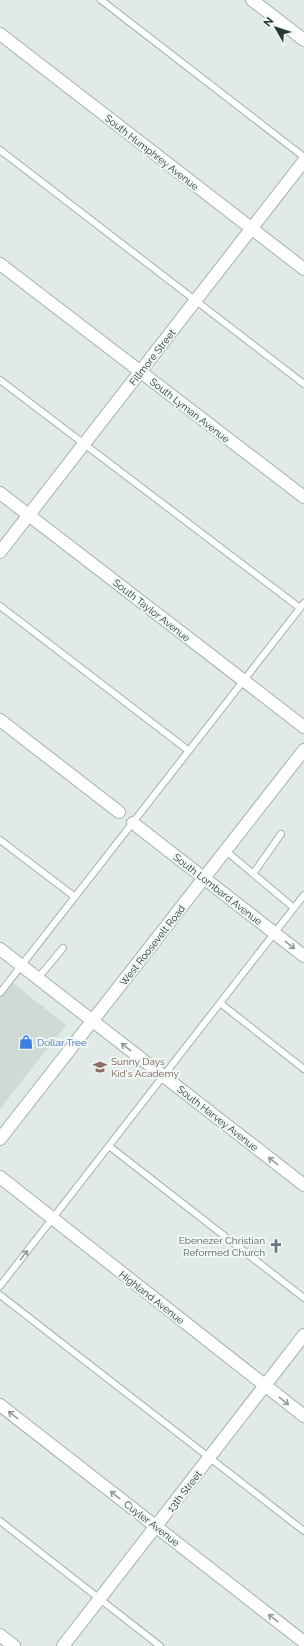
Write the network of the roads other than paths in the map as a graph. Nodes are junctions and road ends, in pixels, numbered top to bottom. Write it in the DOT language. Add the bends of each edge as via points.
graph roads {
  1 [pos="101,0"];
  2 [pos="252,0"];
  3 [pos="0,34"];
  4 [pos="304,40"];
  5 [pos="0,150"];
  6 [pos="304,157"];
  7 [pos="304,161"];
  8 [pos="252,228"];
  9 [pos="0,264"];
  10 [pos="304,269"];
  11 [pos="196,300"];
  12 [pos="140,372"];
  13 [pos="0,380"];
  14 [pos="304,384"];
  15 [pos="84,444"];
  16 [pos="0,493"];
  17 [pos="304,497"];
  18 [pos="29,515"];
  19 [pos="0,552"];
  20 [pos="0,606"];
  21 [pos="302,606"];
  22 [pos="244,681"];
  23 [pos="0,720"];
  24 [pos="304,727"];
  25 [pos="304,750"];
  26 [pos="189,751"];
  27 [pos="119,812"];
  28 [pos="133,823"];
  29 [pos="281,834"];
  30 [pos="0,840"];
  31 [pos="226,850"];
  32 [pos="253,874"];
  33 [pos="204,878"];
  34 [pos="304,894"];
  35 [pos="75,897"];
  36 [pos="294,908"];
  37 [pos="274,933"];
  38 [pos="62,948"];
  39 [pos="0,949"];
  40 [pos="304,956"];
  41 [pos="21,966"];
  42 [pos="38,978"];
  43 [pos="0,993"];
  44 [pos="220,1003"];
  45 [pos="93,1021"];
  46 [pos="304,1069"];
  47 [pos="163,1076"];
  48 [pos="0,1139"];
  49 [pos="108,1146"];
  50 [pos="0,1177"];
  51 [pos="304,1185"];
  52 [pos="52,1219"];
  53 [pos="0,1286"];
  54 [pos="0,1295"];
  55 [pos="304,1298"];
  56 [pos="304,1335"];
  57 [pos="265,1386"];
  58 [pos="0,1405"];
  59 [pos="304,1416"];
  60 [pos="210,1457"];
  61 [pos="0,1521"];
  62 [pos="156,1526"];
  63 [pos="304,1531"];
  64 [pos="100,1599"];
  65 [pos="0,1635"];
  66 [pos="304,1642"];
  67 [pos="14,1646"];
  68 [pos="63,1646"];
  69 [pos="160,1646"];
  1 -- 6 [label="lane"];
  2 -- 4 [label="street"];
  3 -- 8 [label="street, South Humphrey Avenue"];
  5 -- 11 [label="lane"];
  7 -- 8 [label="street, Fillmore Street"];
  8 -- 10 [label="street, South Humphrey Avenue"];
  8 -- 11 [label="street, Fillmore Street"];
  9 -- 12 [label="street, South Lyman Avenue"];
  11 -- 12 [label="street, Fillmore Street"];
  11 -- 14 [label="lane"];
  12 -- 15 [label="street, Fillmore Street"];
  12 -- 17 [label="street, South Lyman Avenue"];
  13 -- 15 [label="lane"];
  15 -- 18 [label="street, Fillmore Street"];
  15 -- 21 [label="lane"];
  16 -- 18 [label="street, South Taylor Avenue"];
  18 -- 19 [label="street, Fillmore Street"];
  18 -- 22 [label="street, South Taylor Avenue"];
  20 -- 26 [label="lane"];
  21 -- 22 [label="lane"];
  22 -- 24 [label="street, South Taylor Avenue"];
  22 -- 26 [label="lane"];
  23 -- 27 [label="street"];
  25 -- 31 [label="street, West Roosevelt Road"];
  26 -- 28 [label="lane"];
  28 -- 33 [label="street, South Lombard Avenue"];
  28 -- 35 [label="lane"];
  29 -- 32 [label="lane"];
  30 -- 35 [label="lane"];
  31 -- 32 [label="lane"];
  31 -- 33 [label="street, West Roosevelt Road"];
  32 -- 36 [label="lane"];
  33 -- 37 [label="street, South Lombard Avenue"];
  33 -- 45 [label="street, West Roosevelt Road"];
  34 -- 36 [label="lane"];
  35 -- 41 [label="lane"];
  36 -- 37 [label="lane"];
  37 -- 40 [label="street, South Lombard Avenue, one-way"];
  37 -- 44 [label="lane"];
  38 -- 42 [label="lane"];
  39 -- 41 [label="street, South Harvey Avenue"];
  41 -- 42 [label="street, South Harvey Avenue"];
  41 -- 43 [label="lane"];
  42 -- 45 [label="street, South Harvey Avenue"];
  44 -- 46 [label="lane"];
  44 -- 47 [label="lane"];
  47 -- 45 [label="street, South Harvey Avenue, one-way"];
  45 -- 48 [label="street, West Roosevelt Road"];
  47 -- 49 [label="lane"];
  51 -- 47 [label="street, South Harvey Avenue, one-way"];
  49 -- 52 [label="lane"];
  49 -- 55 [label="lane"];
  50 -- 52 [label="street, Highland Avenue"];
  53 -- 52 [label="lane, one-way"];
  52 -- 57 [label="street, Highland Avenue"];
  54 -- 60 [label="lane"];
  56 -- 57 [label="street, 13th Street"];
  57 -- 59 [label="street, Highland Avenue, one-way"];
  57 -- 60 [label="street, 13th Street"];
  62 -- 58 [label="street, Cuyler Avenue, one-way"];
  60 -- 62 [label="street, 13th Street"];
  60 -- 63 [label="lane"];
  61 -- 64 [label="lane"];
  62 -- 64 [label="street, 13th Street"];
  66 -- 62 [label="street, Cuyler Avenue, one-way"];
  64 -- 68 [label="street, 13th Street"];
  64 -- 69 [label="lane"];
  65 -- 67 [label="street"];
}
